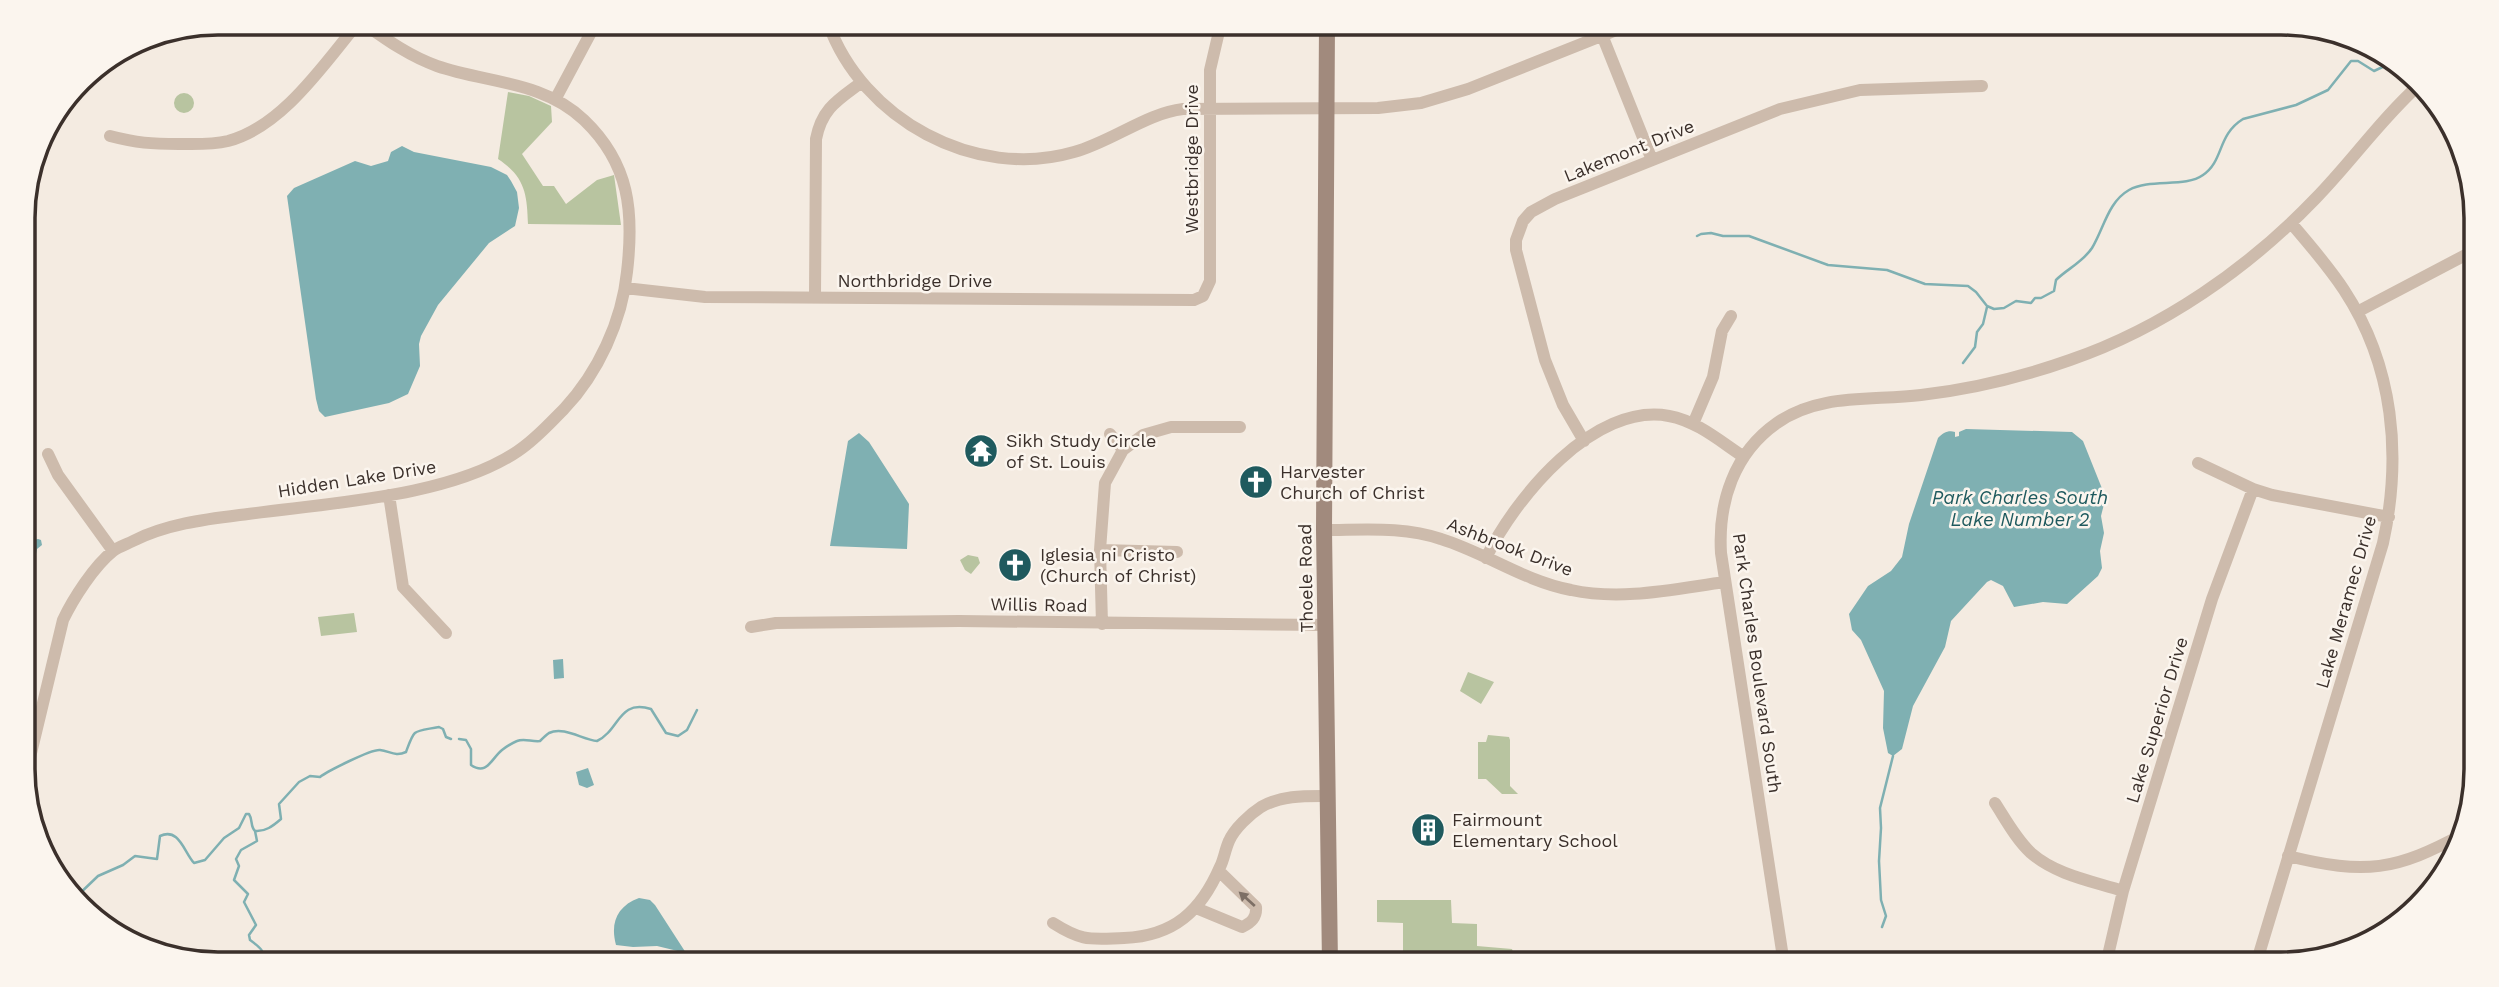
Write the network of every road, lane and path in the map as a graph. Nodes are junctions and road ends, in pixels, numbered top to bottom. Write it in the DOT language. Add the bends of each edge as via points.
graph roads {
  1 [pos="351,35"];
  2 [pos="378,35"];
  3 [pos="589,35"];
  4 [pos="834,35"];
  5 [pos="1218,35"];
  6 [pos="1327,35"];
  7 [pos="1602,36"];
  8 [pos="862,82"];
  9 [pos="1982,86"];
  10 [pos="2412,92"];
  11 [pos="555,98"];
  12 [pos="1326,109"];
  13 [pos="1210,110"];
  14 [pos="110,136"];
  15 [pos="1652,160"];
  16 [pos="2291,223"];
  17 [pos="2464,256"];
  18 [pos="625,288"];
  19 [pos="1203,296"];
  20 [pos="815,297"];
  21 [pos="2357,312"];
  22 [pos="1731,316"];
  23 [pos="1693,424"];
  24 [pos="1240,427"];
  25 [pos="1110,434"];
  26 [pos="1584,441"];
  27 [pos="1123,450"];
  28 [pos="48,454"];
  29 [pos="1744,457"];
  30 [pos="2198,463"];
  31 [pos="2253,489"];
  32 [pos="389,495"];
  33 [pos="2389,517"];
  34 [pos="1324,530"];
  35 [pos="1100,550"];
  36 [pos="113,551"];
  37 [pos="1177,552"];
  38 [pos="1486,558"];
  39 [pos="1725,582"];
  40 [pos="1102,624"];
  41 [pos="1326,625"];
  42 [pos="751,627"];
  43 [pos="446,632"];
  44 [pos="35,737"];
  45 [pos="1329,796"];
  46 [pos="1995,803"];
  47 [pos="2449,841"];
  48 [pos="2288,856"];
  49 [pos="1219,871"];
  50 [pos="2123,891"];
  51 [pos="1196,908"];
  52 [pos="1054,923"];
  53 [pos="1329,952"];
  54 [pos="1782,952"];
  55 [pos="2109,952"];
  56 [pos="2260,952"];
  1 -- 14 [label="street" via="301,92 253,131 205,145 141,144"];
  2 -- 11 [label="street, Hidden Lake Drive" via="437,66"];
  3 -- 11 [label="street"];
  4 -- 8 [label="street"];
  5 -- 13 [label="street, Westbridge Drive" via="1210,69"];
  6 -- 12 [label="main road, Thoele Road"];
  7 -- 12 [label="street" via="1441,98 1400,107"];
  7 -- 15 [label="street"];
  8 -- 13 [label="street" via="879,102 939,141 1009,159 1074,153 1165,111"];
  8 -- 20 [label="street" via="827,108 819,123"];
  9 -- 15 [label="street, Lakemont Drive" via="1833,95 1780,109"];
  10 -- 16 [label="street, Park Charles Boulevard South"];
  11 -- 18 [label="street, Hidden Lake Drive" via="584,119 612,152 623,177 630,246"];
  12 -- 13 [label="street"];
  12 -- 34 [label="main road, Thoele Road"];
  13 -- 19 [label="street, Westbridge Drive" via="1210,281"];
  15 -- 26 [label="street, Lakemont Drive" via="1541,205 1523,221 1516,240 1545,360"];
  16 -- 21 [label="street, Lake Meramec Drive"];
  16 -- 29 [label="street, Park Charles Boulevard South" via="2204,292 2098,349 1977,386 1818,404 1777,422"];
  17 -- 21 [label="street"];
  18 -- 20 [label="street, Northbridge Drive" via="705,297"];
  18 -- 32 [label="street, Hidden Lake Drive" via="605,348 590,375 536,438 496,464 454,481"];
  19 -- 20 [label="street, Northbridge Drive" via="1194,300"];
  21 -- 33 [label="street, Lake Meramec Drive" via="2389,403 2394,459"];
  22 -- 23 [label="street" via="1722,331 1713,377"];
  23 -- 26 [label="street" via="1671,416 1640,415"];
  23 -- 29 [label="street"];
  24 -- 27 [label="street" via="1171,427 1143,435"];
  25 -- 27 [label="street"];
  26 -- 38 [label="street" via="1536,482 1509,516"];
  27 -- 35 [label="street" via="1105,483"];
  28 -- 36 [label="street"];
  29 -- 39 [label="street, Park Charles Boulevard South" via="1727,491 1720,521"];
  30 -- 31 [label="street"];
  31 -- 33 [label="street"];
  31 -- 50 [label="street, Lake Superior Drive" via="2212,599"];
  32 -- 36 [label="street, Hidden Lake Drive" via="169,527"];
  32 -- 43 [label="street" via="403,587"];
  33 -- 48 [label="street, Lake Meramec Drive"];
  34 -- 38 [label="street, Ashbrook Drive" via="1424,534"];
  34 -- 41 [label="main road, Thoele Road"];
  35 -- 37 [label="street"];
  35 -- 40 [label="street"];
  36 -- 44 [label="street, Hidden Lake Drive" via="72,600 63,620"];
  38 -- 39 [label="street, Ashbrook Drive" via="1548,585 1596,594 1643,594"];
  39 -- 54 [label="street, Park Charles Boulevard South"];
  40 -- 41 [label="street, Willis Road"];
  40 -- 42 [label="street, Willis Road" via="959,621"];
  41 -- 45 [label="main road, Thoele Road"];
  45 -- 49 [label="street" via="1288,797 1260,808 1229,840"];
  45 -- 53 [label="main road, Thoele Road"];
  46 -- 50 [label="street" via="2021,842 2043,862"];
  47 -- 48 [label="street" via="2417,857 2381,866 2339,867"];
  48 -- 56 [label="street, Lake Meramec Drive"];
  49 -- 51 [label="street"];
  51 -- 49 [label="street, one-way" via="1242,927 1250,924 1256,907"];
  50 -- 55 [label="street, Lake Superior Drive"];
  51 -- 52 [label="street" via="1174,926 1132,937 1079,938"];
}
